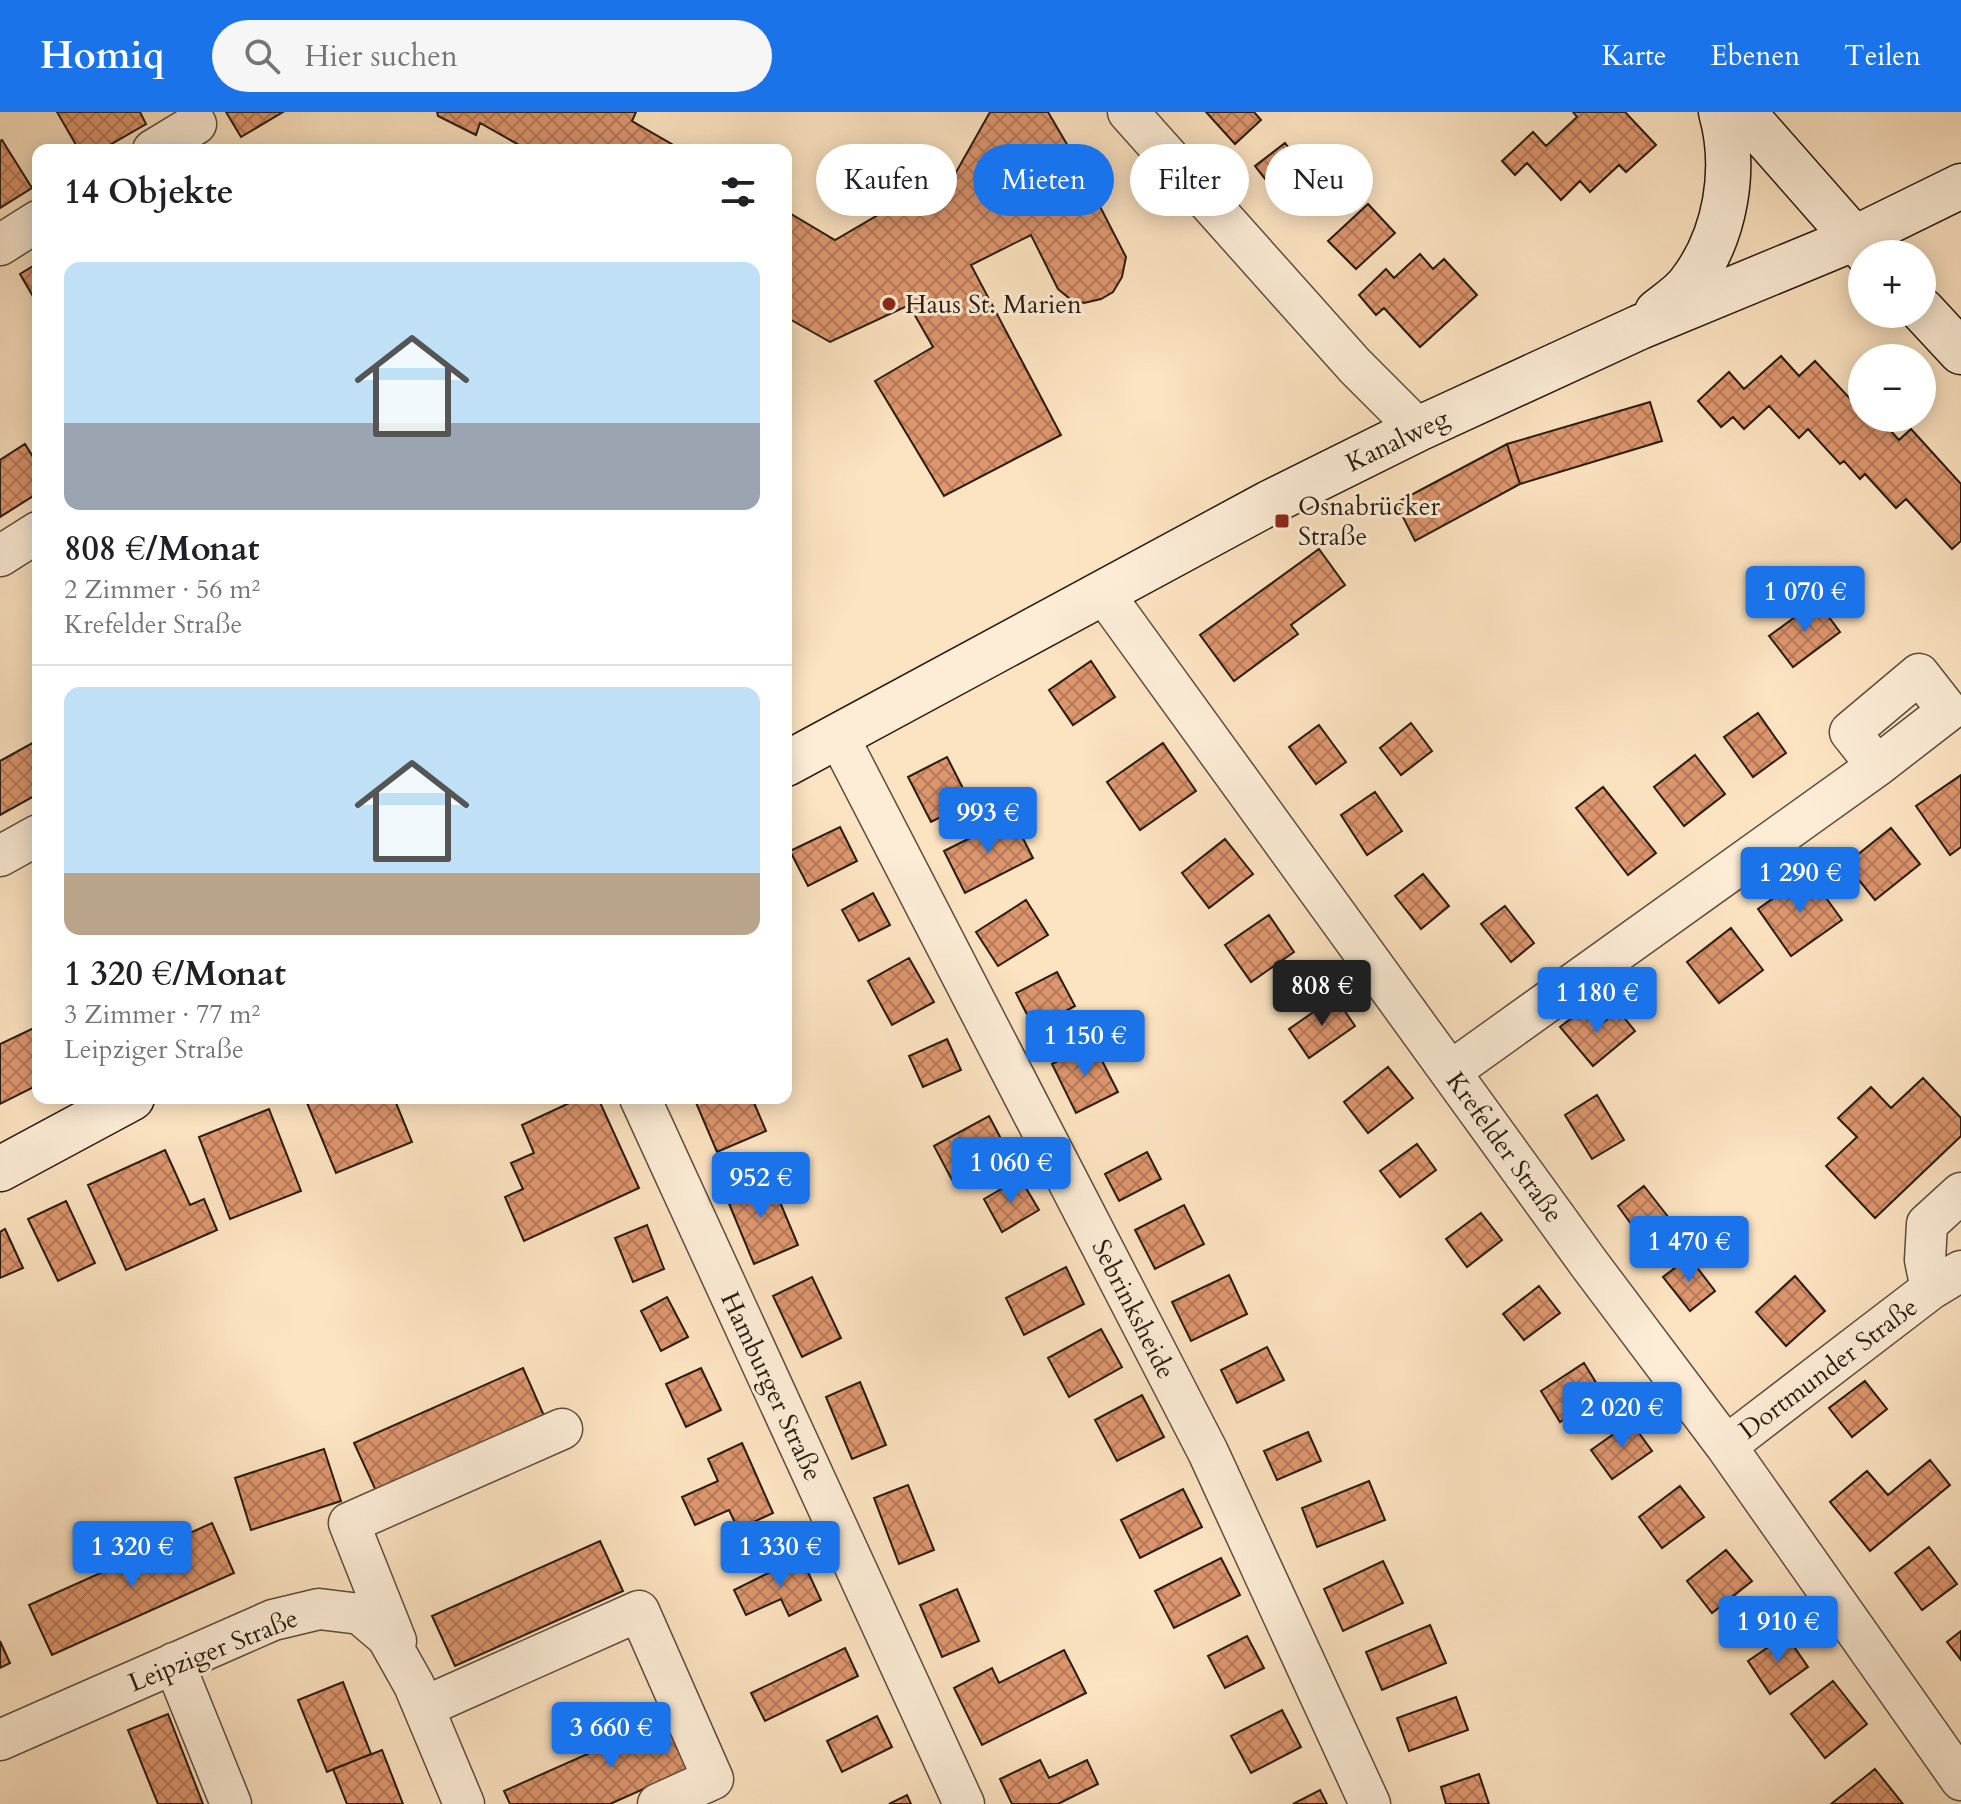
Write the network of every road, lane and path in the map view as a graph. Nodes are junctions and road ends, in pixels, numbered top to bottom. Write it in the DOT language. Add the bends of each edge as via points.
graph roads {
  1 [pos="1128,112"];
  2 [pos="1721,112"];
  3 [pos="1743,112"];
  4 [pos="199,129"];
  5 [pos="166,144"];
  6 [pos="1961,186"];
  7 [pos="32,225"];
  8 [pos="1855,240"];
  9 [pos="1870,240"];
  10 [pos="0,245"];
  11 [pos="1848,250"];
  12 [pos="1936,325"];
  13 [pos="1640,327"];
  14 [pos="1961,352"];
  15 [pos="1418,429"];
  16 [pos="32,536"];
  17 [pos="0,556"];
  18 [pos="1104,594"];
  19 [pos="838,736"];
  20 [pos="792,761"];
  21 [pos="1877,766"];
  22 [pos="32,838"];
  23 [pos="0,856"];
  24 [pos="1451,1071"];
  25 [pos="121,1104"];
  26 [pos="643,1104"];
  27 [pos="0,1169"];
  28 [pos="1961,1193"];
  29 [pos="1946,1280"];
  30 [pos="562,1429"];
  31 [pos="1726,1446"];
  32 [pos="174,1663"];
  33 [pos="419,1696"];
  34 [pos="0,1740"];
  35 [pos="1961,1780"];
  36 [pos="231,1804"];
  37 [pos="464,1804"];
  38 [pos="658,1804"];
  39 [pos="964,1804"];
  40 [pos="1370,1804"];
  1 -- 15 [label="street"];
  2 -- 13 [label="street" via="1727,186 1709,255 1688,286"];
  3 -- 8 [label="street"];
  4 -- 5 [label="street"];
  6 -- 9 [label="street, Kanalweg"];
  7 -- 10 [label="street"];
  11 -- 13 [label="street, Kanalweg"];
  12 -- 14 [label="street"];
  13 -- 15 [label="street, Kanalweg"];
  15 -- 18 [label="street, Kanalweg"];
  16 -- 17 [label="street"];
  18 -- 19 [label="street, Kanalweg"];
  18 -- 24 [label="street, Krefelder Straße"];
  19 -- 20 [label="street, Kanalweg"];
  19 -- 40 [label="street, Sebrinksheide" via="1208,1452"];
  21 -- 24 [label="street"];
  22 -- 23 [label="street"];
  24 -- 31 [label="street, Krefelder Straße"];
  25 -- 27 [label="street"];
  26 -- 39 [label="street, Hamburger Straße"];
  28 -- 29 [label="street, Dortmunder Straße" via="1927,1224 1925,1260"];
  29 -- 31 [label="street, Dortmunder Straße"];
  30 -- 33 [label="street" via="349,1523"];
  31 -- 35 [label="street, Krefelder Straße"];
  32 -- 33 [label="street, Leipziger Straße" via="273,1620 319,1609 360,1614 387,1637"];
  32 -- 34 [label="street, Leipziger Straße"];
  32 -- 36 [label="street"];
  33 -- 37 [label="street, Leipziger Straße"];
  33 -- 38 [label="street" via="639,1611 713,1779"];
}
